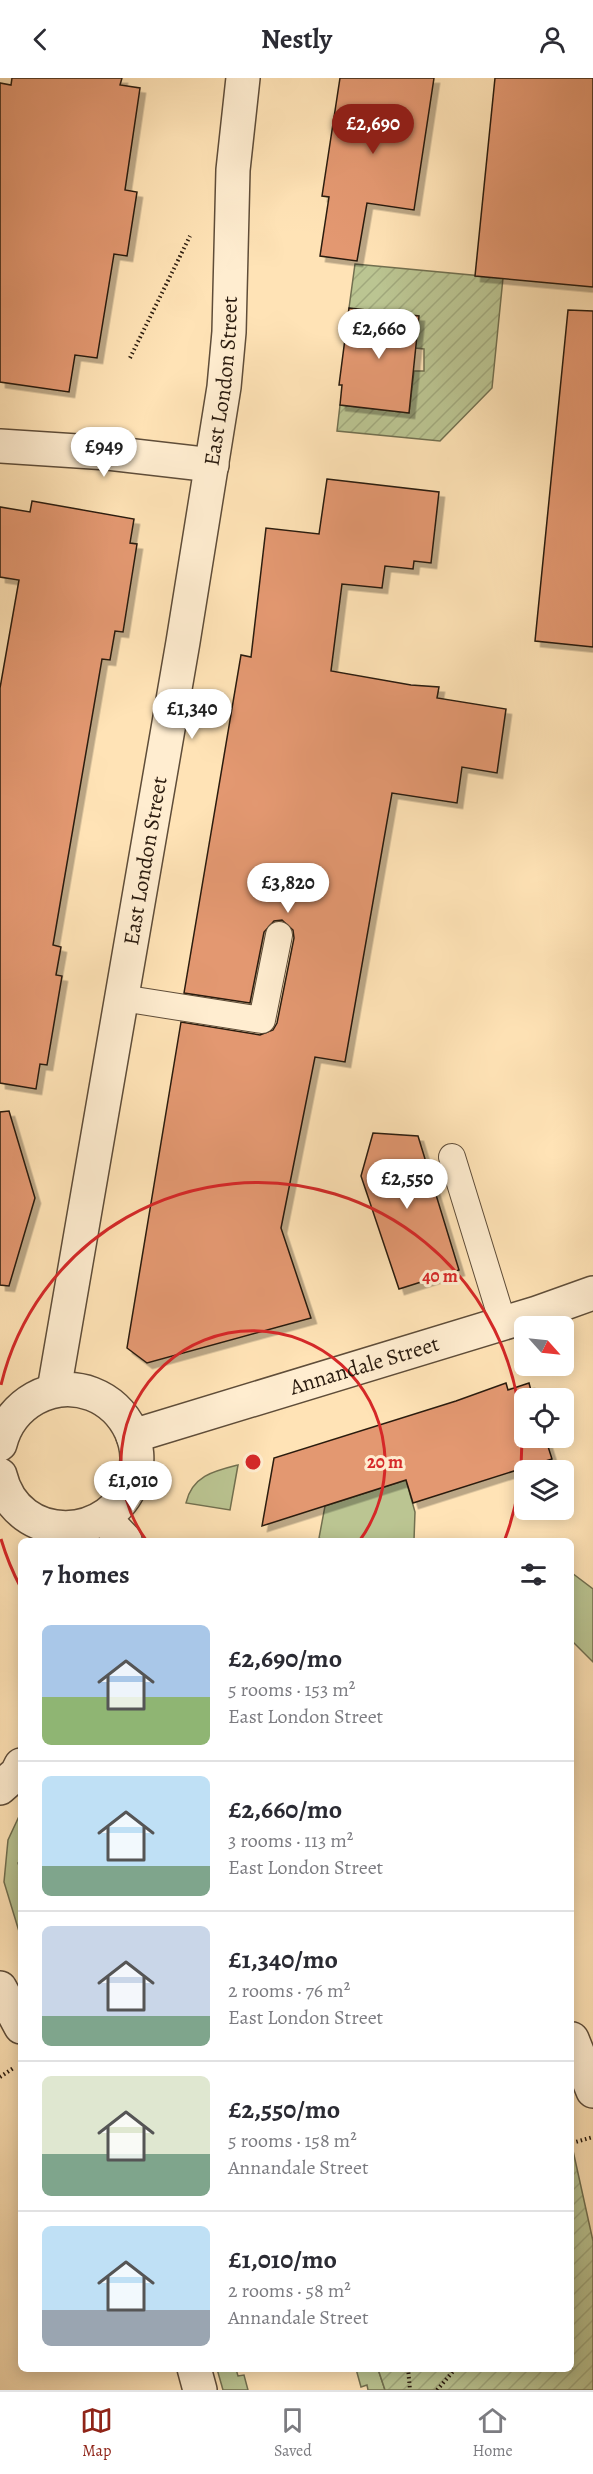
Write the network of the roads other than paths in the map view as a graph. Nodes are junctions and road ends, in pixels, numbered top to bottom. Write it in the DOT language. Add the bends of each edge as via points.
graph roads {
  1 [pos="243,78"];
  2 [pos="0,446"];
  3 [pos="212,465"];
  4 [pos="279,935"];
  5 [pos="122,998"];
  6 [pos="452,1157"];
  7 [pos="593,1293"];
  8 [pos="503,1323"];
  9 [pos="54,1390"];
  10 [pos="133,1436"];
  11 [pos="0,1444"];
  12 [pos="0,1475"];
  13 [pos="115,1529"];
  14 [pos="37,1531"];
  15 [pos="18,1773"];
  16 [pos="0,1788"];
  17 [pos="0,1988"];
  18 [pos="18,2021"];
  19 [pos="574,2044"];
  20 [pos="593,2091"];
  21 [pos="195,2372"];
  22 [pos="200,2390"];
  1 -- 3 [label="street, East London Street" via="232,171 229,332"];
  2 -- 3 [label="street"];
  3 -- 5 [label="street, East London Street"];
  4 -- 5 [label="lane" via="262,1020"];
  5 -- 9 [label="street, East London Street"];
  6 -- 8 [label="lane"];
  7 -- 8 [label="street, Annandale Street"];
  8 -- 10 [label="street, Annandale Street"];
  9 -- 10 [label="street" via="70,1389 99,1397 116,1409"];
  9 -- 11 [label="street" via="21,1407"];
  10 -- 13 [label="street" via="136,1470 119,1506"];
  12 -- 14 [label="street" via="12,1500"];
  13 -- 14 [label="street" via="82,1526"];
  15 -- 16 [label="street"];
  17 -- 18 [label="street"];
  19 -- 20 [label="street"];
  21 -- 22 [label="street"];
}
